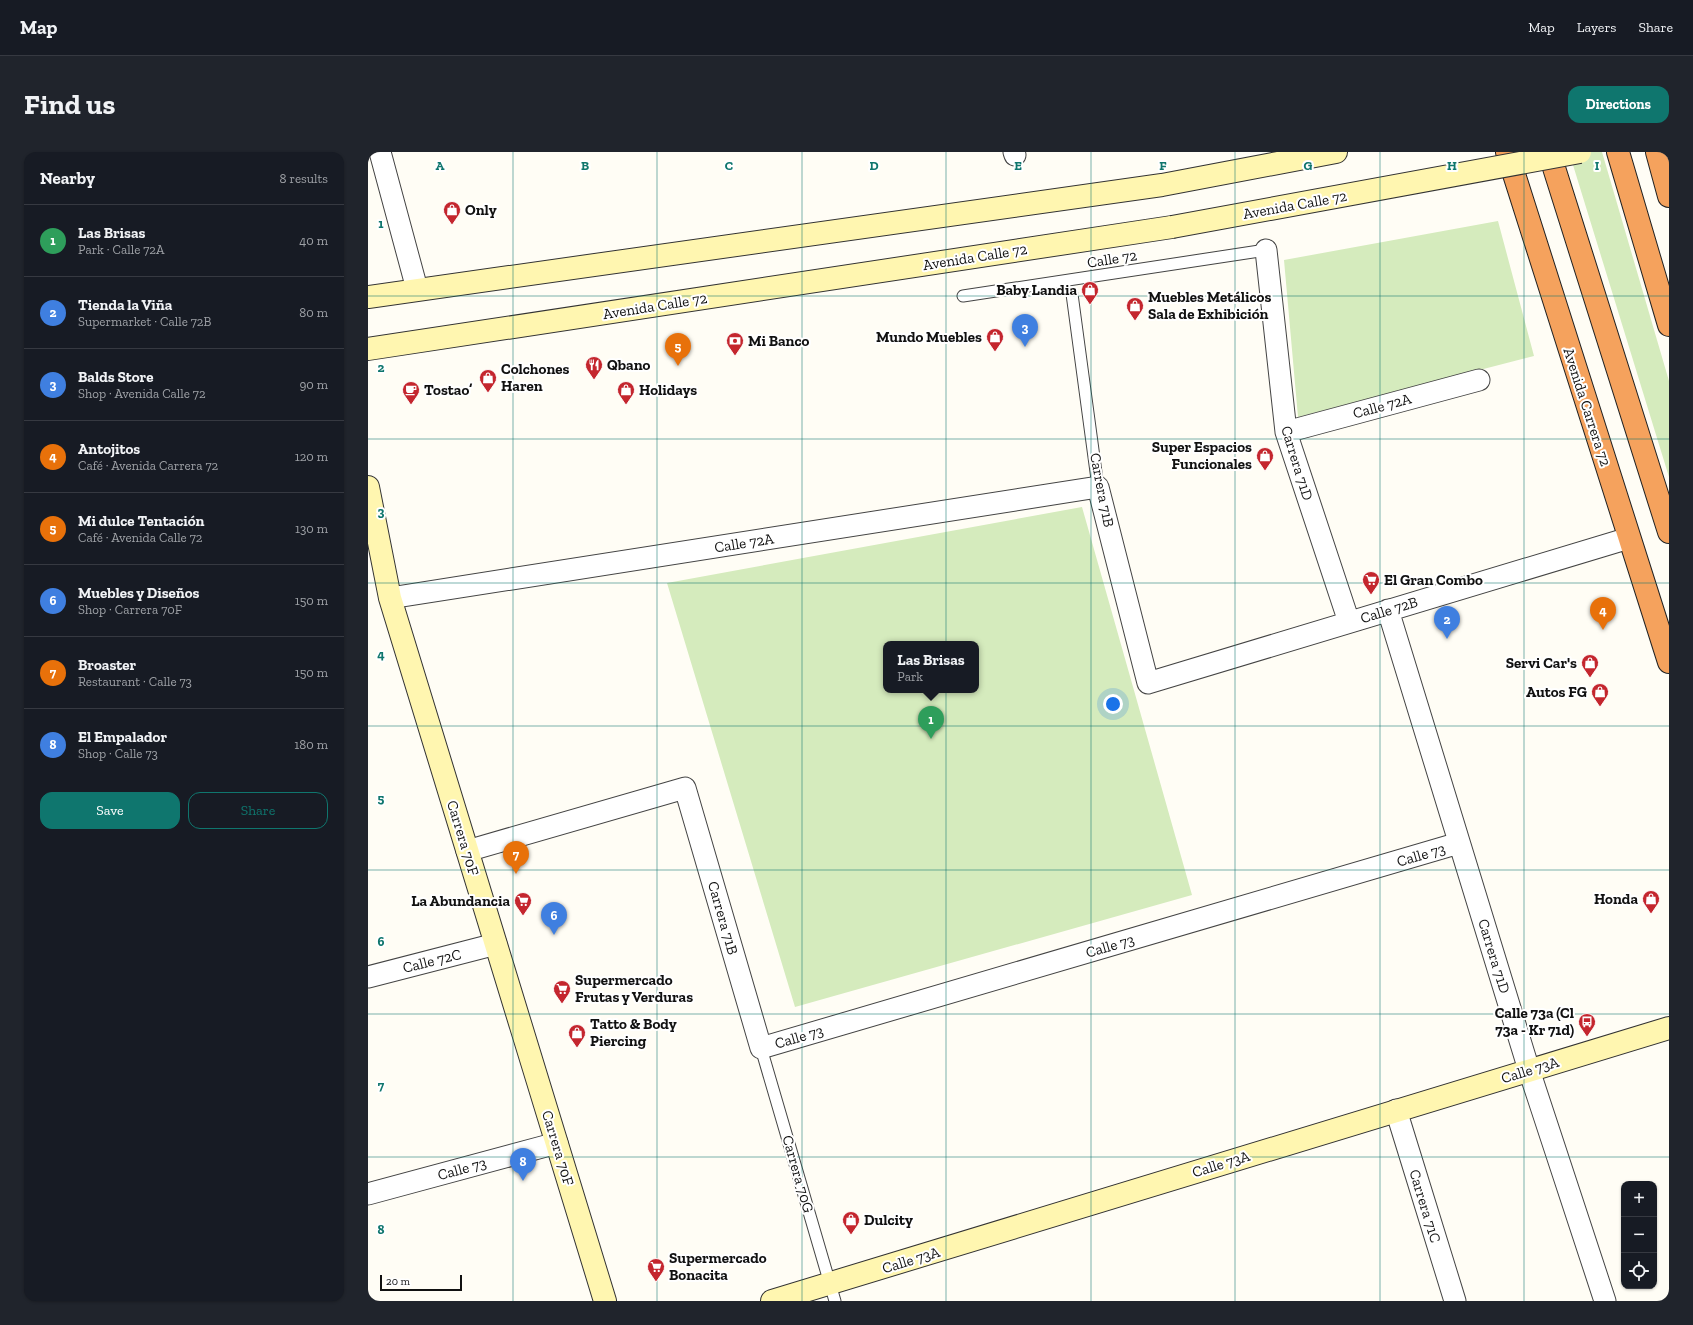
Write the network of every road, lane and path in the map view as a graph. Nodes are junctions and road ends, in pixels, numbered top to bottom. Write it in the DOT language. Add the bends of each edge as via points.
graph roads {
  1 [pos="380,152"];
  2 [pos="1336,152"];
  3 [pos="1507,152"];
  4 [pos="1550,152"];
  5 [pos="1580,152"];
  6 [pos="1618,152"];
  7 [pos="1657,152"];
  8 [pos="1669,196"];
  9 [pos="1266,250"];
  10 [pos="417,289"];
  11 [pos="1072,294"];
  12 [pos="368,296"];
  13 [pos="963,296"];
  14 [pos="1669,325"];
  15 [pos="368,349"];
  16 [pos="1479,380"];
  17 [pos="1286,432"];
  18 [pos="368,487"];
  19 [pos="1098,487"];
  20 [pos="1669,532"];
  21 [pos="1629,538"];
  22 [pos="390,598"];
  23 [pos="1388,610"];
  24 [pos="1349,622"];
  25 [pos="1669,662"];
  26 [pos="1148,683"];
  27 [pos="1459,843"];
  28 [pos="467,851"];
  29 [pos="496,944"];
  30 [pos="368,977"];
  31 [pos="1669,1028"];
  32 [pos="761,1048"];
  33 [pos="1529,1070"];
  34 [pos="1396,1110"];
  35 [pos="557,1143"];
  36 [pos="368,1194"];
  37 [pos="832,1293"];
  38 [pos="605,1301"];
  39 [pos="772,1301"];
  40 [pos="1455,1301"];
  41 [pos="1605,1301"];
  1 -- 10 [label="street"];
  2 -- 10 [label="main road" via="1162,185"];
  3 -- 21 [label="highway, Avenida Carrera 72"];
  4 -- 20 [label="highway"];
  5 -- 15 [label="main road, Avenida Calle 72, bridge" via="1172,227"];
  6 -- 14 [label="highway"];
  7 -- 8 [label="highway"];
  9 -- 13 [label="lane, Calle 72"];
  9 -- 17 [label="street, Carrera 71D"];
  10 -- 12 [label="main road"];
  11 -- 19 [label="lane, Carrera 71B"];
  16 -- 17 [label="street, Calle 72A"];
  17 -- 24 [label="street, Carrera 71D"];
  18 -- 22 [label="main road, Carrera 70F"];
  19 -- 22 [label="street, Calle 72A"];
  19 -- 26 [label="street, Carrera 71B"];
  21 -- 23 [label="street, Calle 72B"];
  21 -- 25 [label="highway, Avenida Carrera 72"];
  22 -- 28 [label="main road, Carrera 70F"];
  23 -- 24 [label="street, Calle 72B"];
  23 -- 27 [label="street, Carrera 71D"];
  24 -- 26 [label="street, Calle 72B"];
  27 -- 32 [label="street, Calle 73"];
  27 -- 33 [label="street, Carrera 71D"];
  28 -- 29 [label="main road, Carrera 70F"];
  28 -- 32 [label="street, Carrera 71B" via="685,788"];
  29 -- 30 [label="street, Calle 72C"];
  29 -- 35 [label="main road, Carrera 70F"];
  31 -- 33 [label="main road, Calle 73A"];
  32 -- 37 [label="lane, Carrera 70G"];
  33 -- 34 [label="main road, Calle 73A"];
  33 -- 41 [label="street, Carrera 71D"];
  34 -- 37 [label="main road, Calle 73A"];
  34 -- 40 [label="street, Carrera 71C"];
  35 -- 36 [label="street, Calle 73"];
  35 -- 38 [label="main road, Carrera 70F"];
  37 -- 39 [label="main road, Calle 73A"];
}
